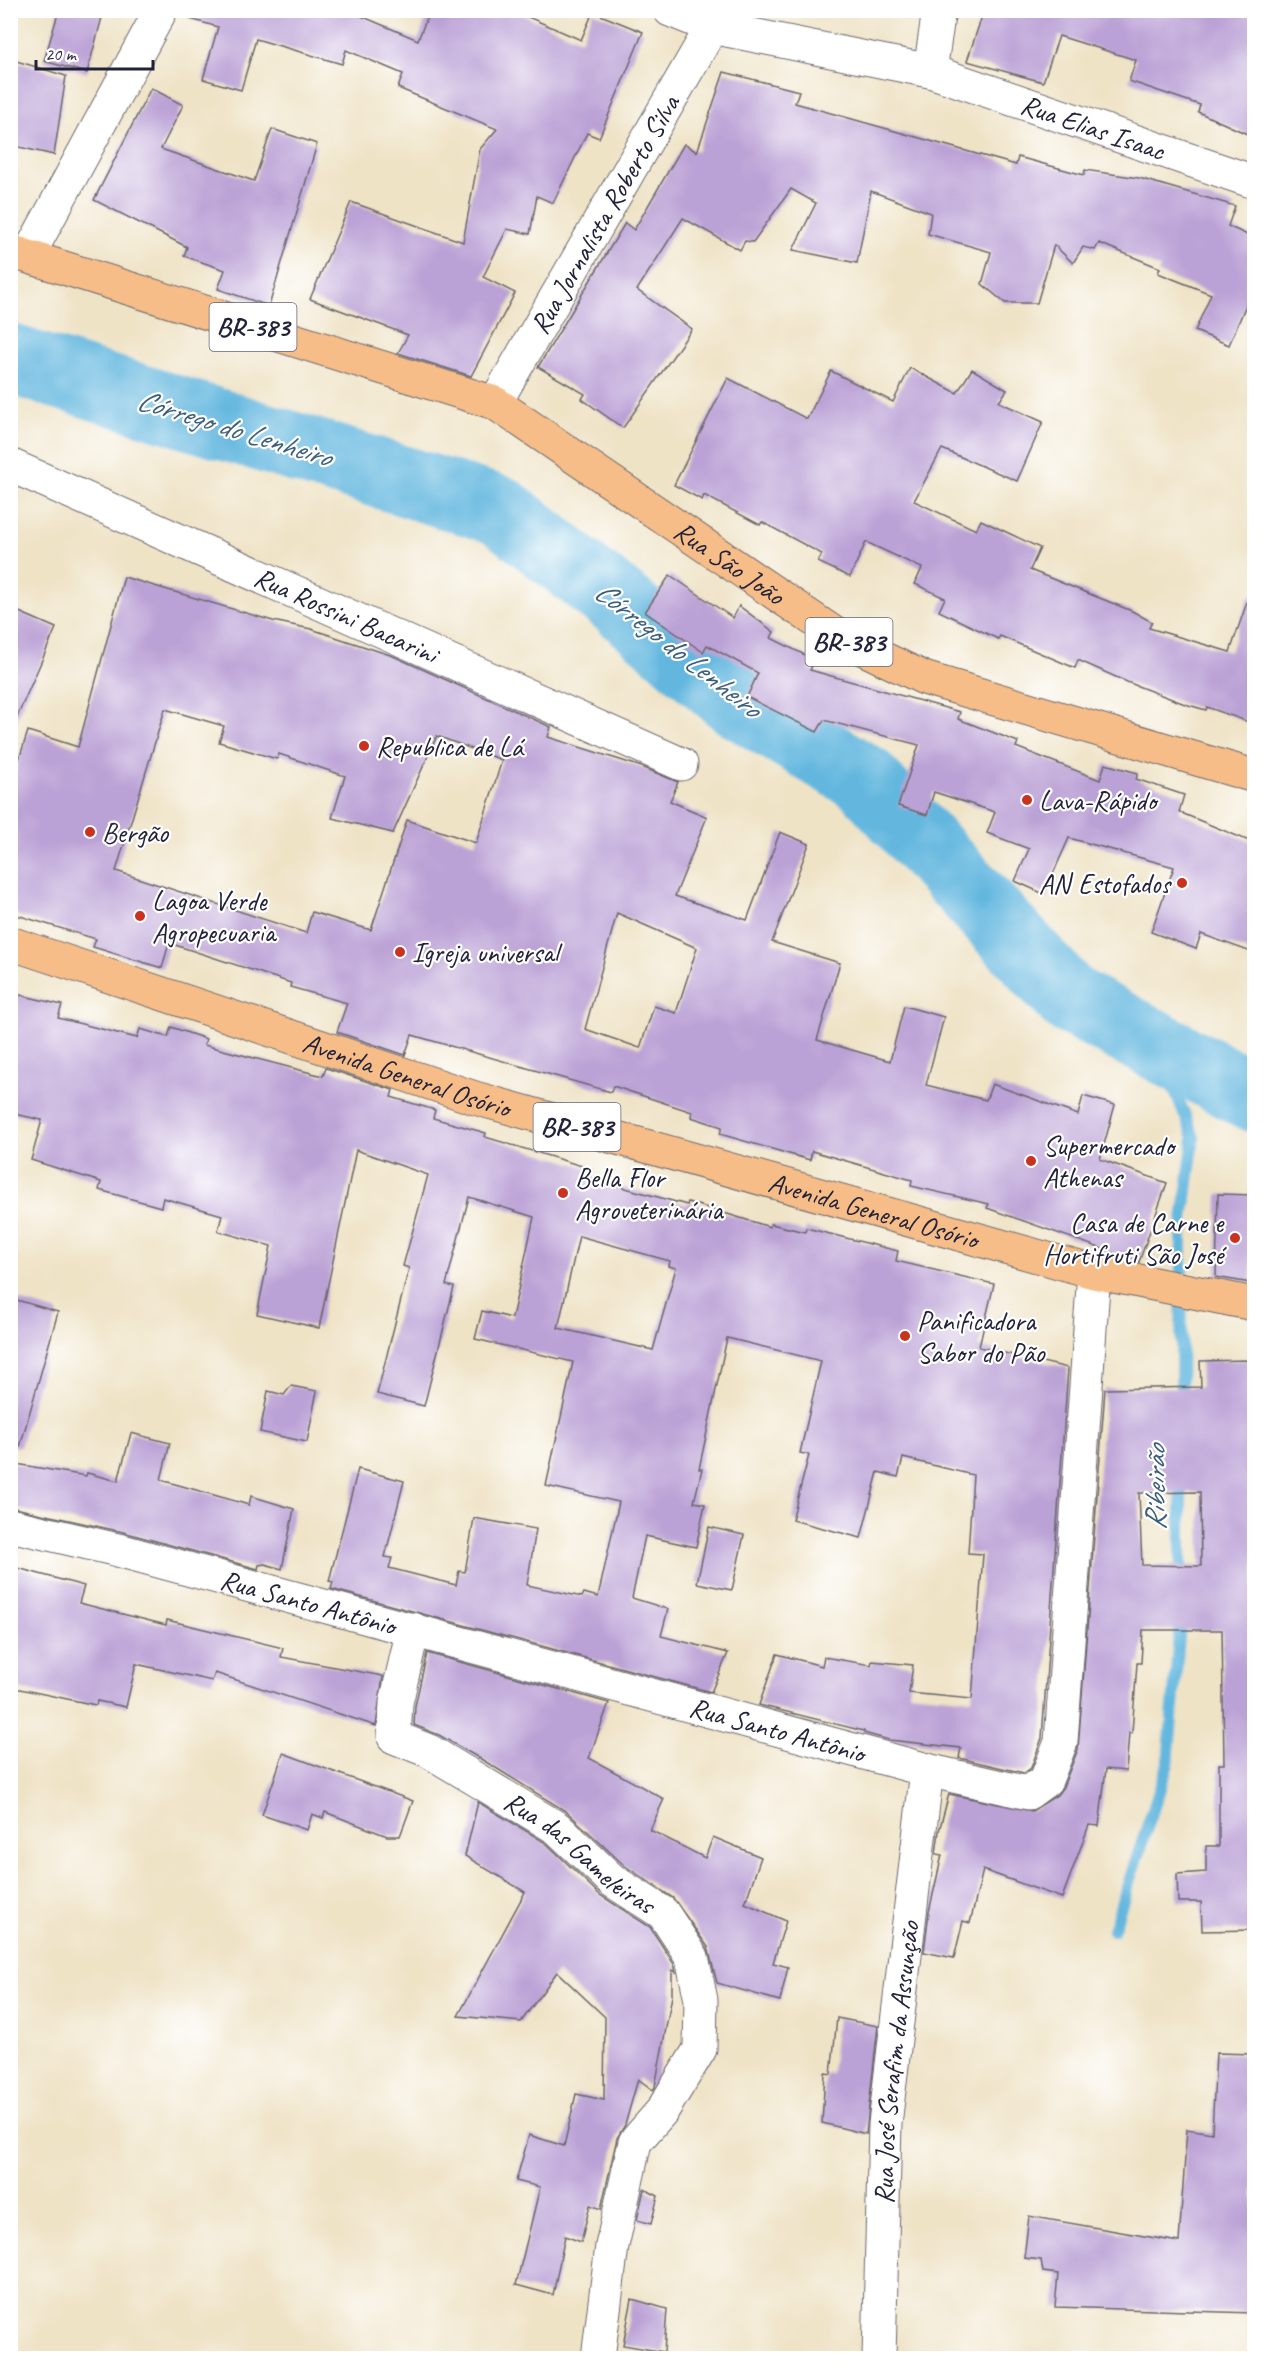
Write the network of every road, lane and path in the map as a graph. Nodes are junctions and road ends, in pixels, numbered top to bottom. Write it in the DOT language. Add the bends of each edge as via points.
graph roads {
  1 [pos="161,10"];
  2 [pos="670,10"];
  3 [pos="939,10"];
  4 [pos="712,27"];
  5 [pos="930,71"];
  6 [pos="1254,182"];
  7 [pos="19,254"];
  8 [pos="495,404"];
  9 [pos="10,465"];
  10 [pos="681,764"];
  11 [pos="1254,776"];
  12 [pos="10,943"];
  13 [pos="1094,1272"];
  14 [pos="1241,1300"];
  15 [pos="10,1525"];
  16 [pos="413,1629"];
  17 [pos="927,1770"];
  18 [pos="598,2358"];
  19 [pos="879,2358"];
  1 -- 7 [label="street"];
  2 -- 4 [label="street, Rua Elias Isaac"];
  3 -- 5 [label="street"];
  4 -- 5 [label="street, Rua Elias Isaac"];
  4 -- 8 [label="street, Rua Jornalista Roberto Silva"];
  5 -- 6 [label="street, Rua Elias Isaac"];
  7 -- 8 [label="highway, BR-383"];
  8 -- 11 [label="highway, Rua São João / BR-383" via="841,638 924,678"];
  9 -- 10 [label="street, Rua Rossini Bacarini"];
  12 -- 13 [label="highway, Avenida General Osório / BR-383" via="475,1098"];
  13 -- 14 [label="highway, Avenida General Osório / BR-383"];
  13 -- 17 [label="street, Rua Santo Antônio" via="1061,1743 1046,1780 1028,1793"];
  15 -- 16 [label="street, Rua Santo Antônio"];
  16 -- 17 [label="street, Rua Santo Antônio"];
  16 -- 18 [label="street, Rua das Gameleiras" via="396,1703 393,1737 429,1751 557,1828 613,1881 663,1913 692,1957 701,2000 700,2049 662,2111 635,2142 612,2247"];
  17 -- 19 [label="street, Rua José Serafim da Assunção" via="885,2124"];
}
